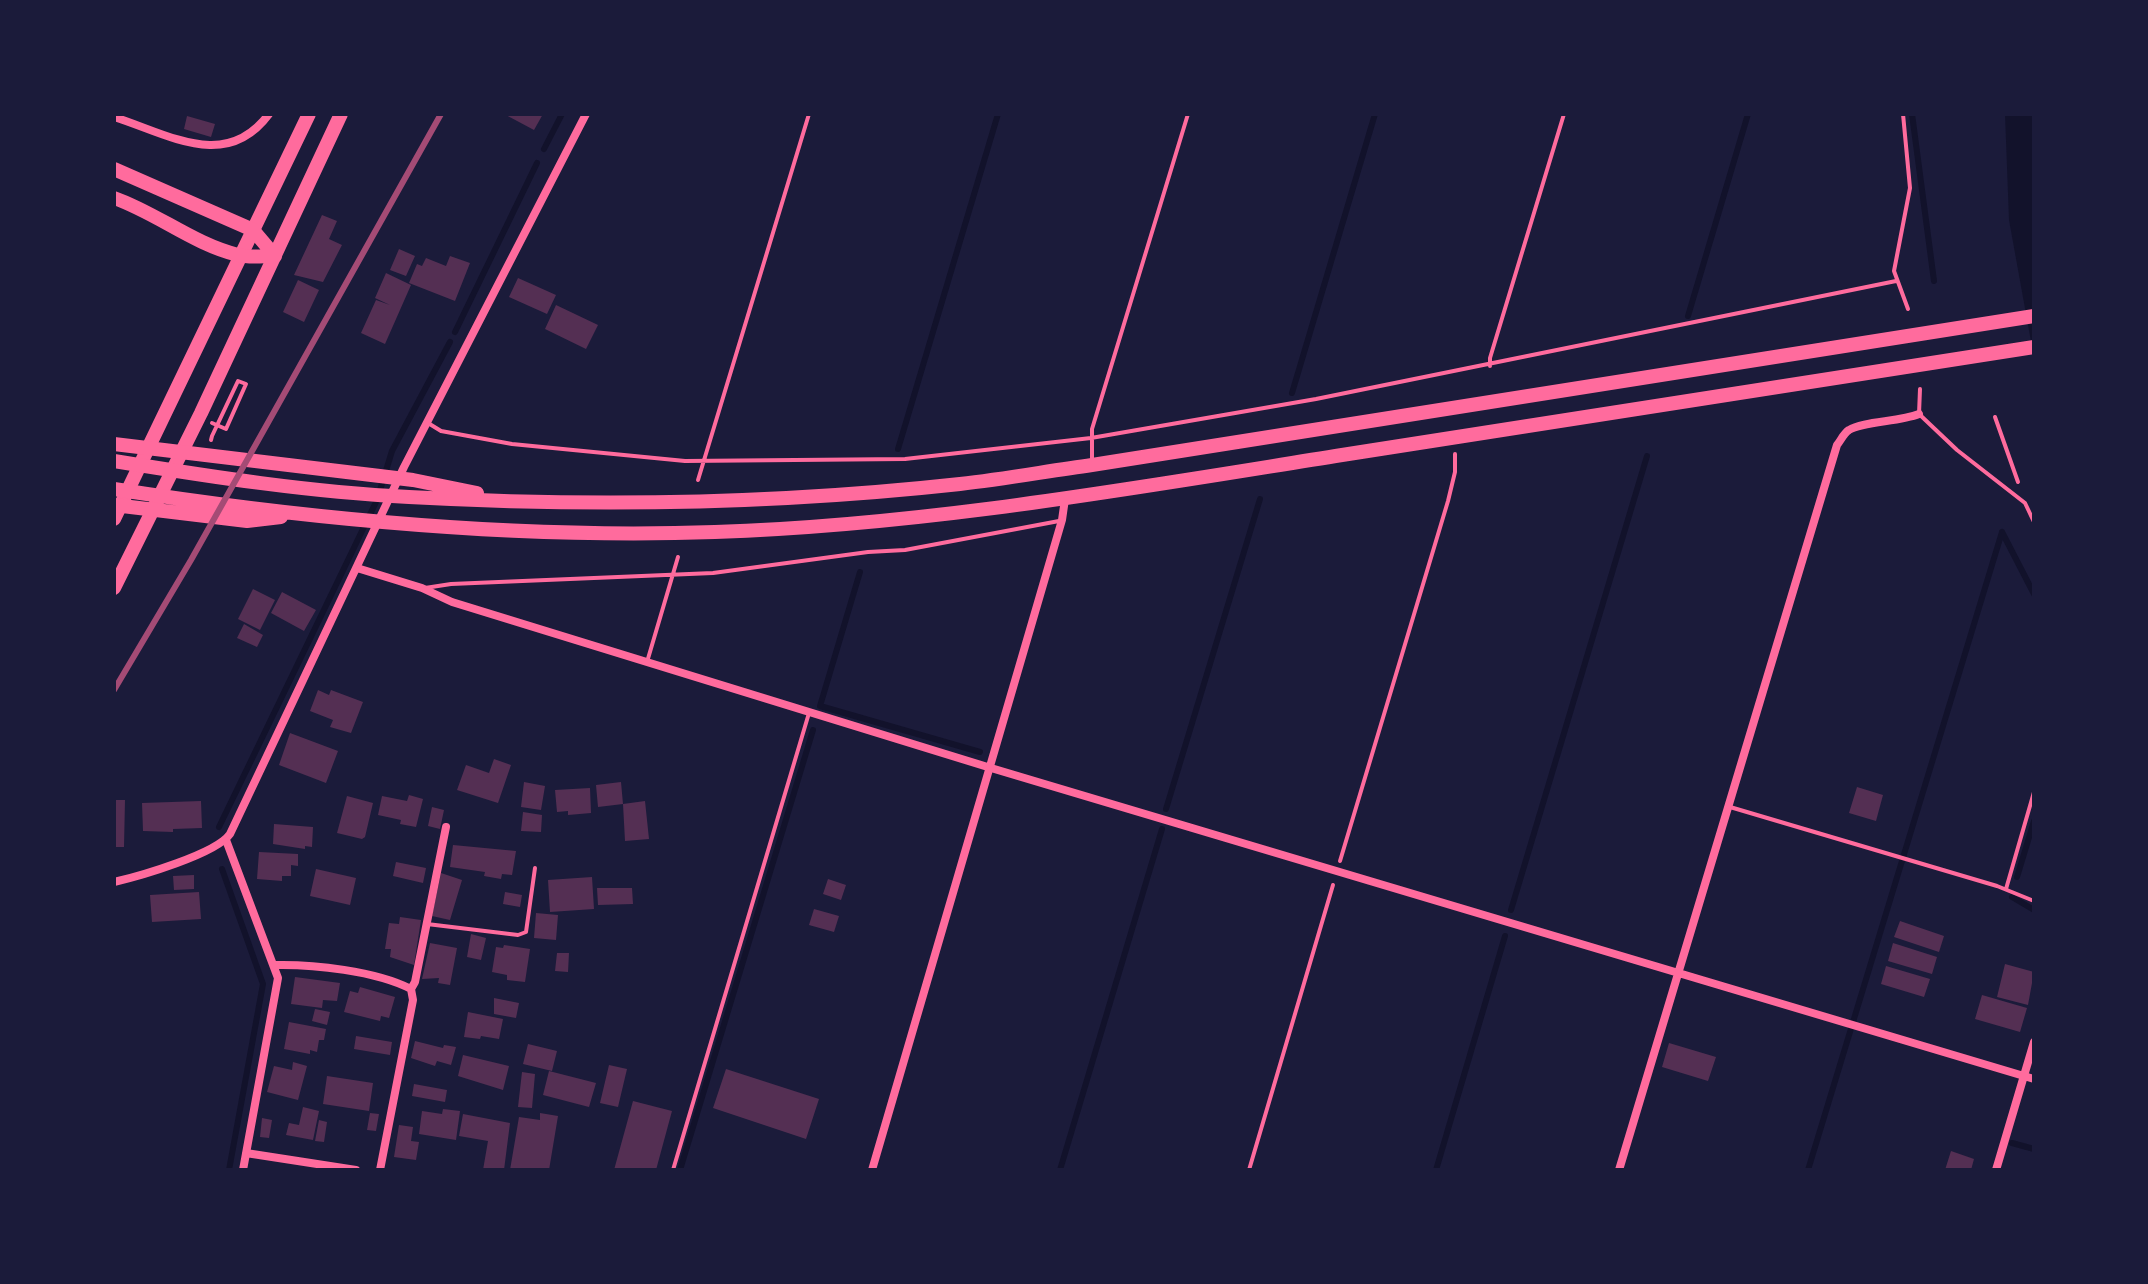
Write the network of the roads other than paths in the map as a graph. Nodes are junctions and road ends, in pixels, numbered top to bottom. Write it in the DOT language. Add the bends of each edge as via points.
graph roads {
  1 [pos="269,114"];
  2 [pos="309,114"];
  3 [pos="341,114"];
  4 [pos="586,114"];
  5 [pos="809,114"];
  6 [pos="1188,114"];
  7 [pos="1564,114"];
  8 [pos="1903,114"];
  9 [pos="114,117"];
  10 [pos="114,169"];
  11 [pos="114,198"];
  12 [pos="253,230"];
  13 [pos="241,256"];
  14 [pos="275,256"];
  15 [pos="1896,281"];
  16 [pos="1908,309"];
  17 [pos="2034,316"];
  18 [pos="2034,347"];
  19 [pos="1490,366"];
  20 [pos="1920,389"];
  21 [pos="1919,414"];
  22 [pos="428,423"];
  23 [pos="1091,438"];
  24 [pos="116,444"];
  25 [pos="114,461"];
  26 [pos="705,461"];
  27 [pos="1092,465"];
  28 [pos="698,480"];
  29 [pos="114,489"];
  30 [pos="1065,499"];
  31 [pos="521,501"];
  32 [pos="114,505"];
  33 [pos="305,515"];
  34 [pos="114,519"];
  35 [pos="1062,520"];
  36 [pos="2034,522"];
  37 [pos="678,557"];
  38 [pos="357,568"];
  39 [pos="673,574"];
  40 [pos="114,588"];
  41 [pos="422,588"];
  42 [pos="646,663"];
  43 [pos="809,713"];
  44 [pos="991,768"];
  45 [pos="2034,792"];
  46 [pos="1728,807"];
  47 [pos="446,827"];
  48 [pos="226,840"];
  49 [pos="535,868"];
  50 [pos="114,882"];
  51 [pos="2006,889"];
  52 [pos="2034,901"];
  53 [pos="427,924"];
  54 [pos="274,965"];
  55 [pos="1677,972"];
  56 [pos="411,989"];
  57 [pos="2034,1042"];
  58 [pos="2023,1076"];
  59 [pos="2034,1079"];
  60 [pos="246,1153"];
  61 [pos="243,1170"];
  62 [pos="356,1170"];
  63 [pos="380,1170"];
  64 [pos="673,1170"];
  65 [pos="872,1170"];
  66 [pos="1619,1170"];
  67 [pos="1996,1170"];
  1 -- 9 [label="street" via="230,145 213,147"];
  2 -- 12 [label="main road"];
  3 -- 14 [label="main road"];
  4 -- 22 [label="street"];
  5 -- 26 [label="lane"];
  6 -- 23 [label="lane"];
  7 -- 19 [label="lane"];
  8 -- 15 [label="lane" via="1910,188 1896,253"];
  10 -- 12 [label="main road"];
  11 -- 13 [label="main road"];
  12 -- 13 [label="main road"];
  12 -- 14 [label="main road"];
  13 -- 14 [label="main road"];
  13 -- 34 [label="main road"];
  14 -- 40 [label="main road"];
  15 -- 16 [label="lane"];
  15 -- 19 [label="lane"];
  17 -- 27 [label="main road"];
  18 -- 30 [label="main road"];
  19 -- 23 [label="lane"];
  20 -- 21 [label="lane"];
  21 -- 36 [label="lane" via="2025,503"];
  21 -- 46 [label="street" via="1859,426 1837,445"];
  22 -- 26 [label="lane" via="441,431 512,444"];
  22 -- 38 [label="street"];
  23 -- 26 [label="lane" via="905,459"];
  23 -- 27 [label="lane"];
  24 -- 31 [label="main road" via="413,480"];
  25 -- 31 [label="main road" via="223,479 407,497"];
  26 -- 28 [label="lane"];
  27 -- 31 [label="main road" via="960,484 826,494 640,503"];
  29 -- 33 [label="main road"];
  30 -- 33 [label="main road" via="842,525 715,532 506,531"];
  30 -- 35 [label="street"];
  32 -- 33 [label="main road" via="247,521"];
  35 -- 39 [label="lane" via="905,550"];
  35 -- 44 [label="street"];
  37 -- 39 [label="lane"];
  38 -- 41 [label="street"];
  38 -- 48 [label="street"];
  39 -- 41 [label="lane"];
  39 -- 42 [label="lane"];
  41 -- 42 [label="street"];
  42 -- 43 [label="street"];
  43 -- 44 [label="street"];
  43 -- 64 [label="lane"];
  44 -- 55 [label="street"];
  44 -- 65 [label="street"];
  45 -- 51 [label="lane"];
  46 -- 51 [label="lane"];
  46 -- 55 [label="street"];
  47 -- 53 [label="street"];
  48 -- 50 [label="street"];
  48 -- 54 [label="street"];
  49 -- 53 [label="lane" via="526,932"];
  51 -- 52 [label="lane"];
  53 -- 56 [label="street"];
  54 -- 56 [label="street" via="353,973"];
  54 -- 60 [label="street" via="278,988"];
  55 -- 58 [label="street"];
  55 -- 66 [label="street"];
  56 -- 63 [label="street"];
  57 -- 58 [label="street"];
  58 -- 59 [label="street"];
  58 -- 67 [label="street"];
  60 -- 61 [label="street"];
  60 -- 62 [label="street"];
}
